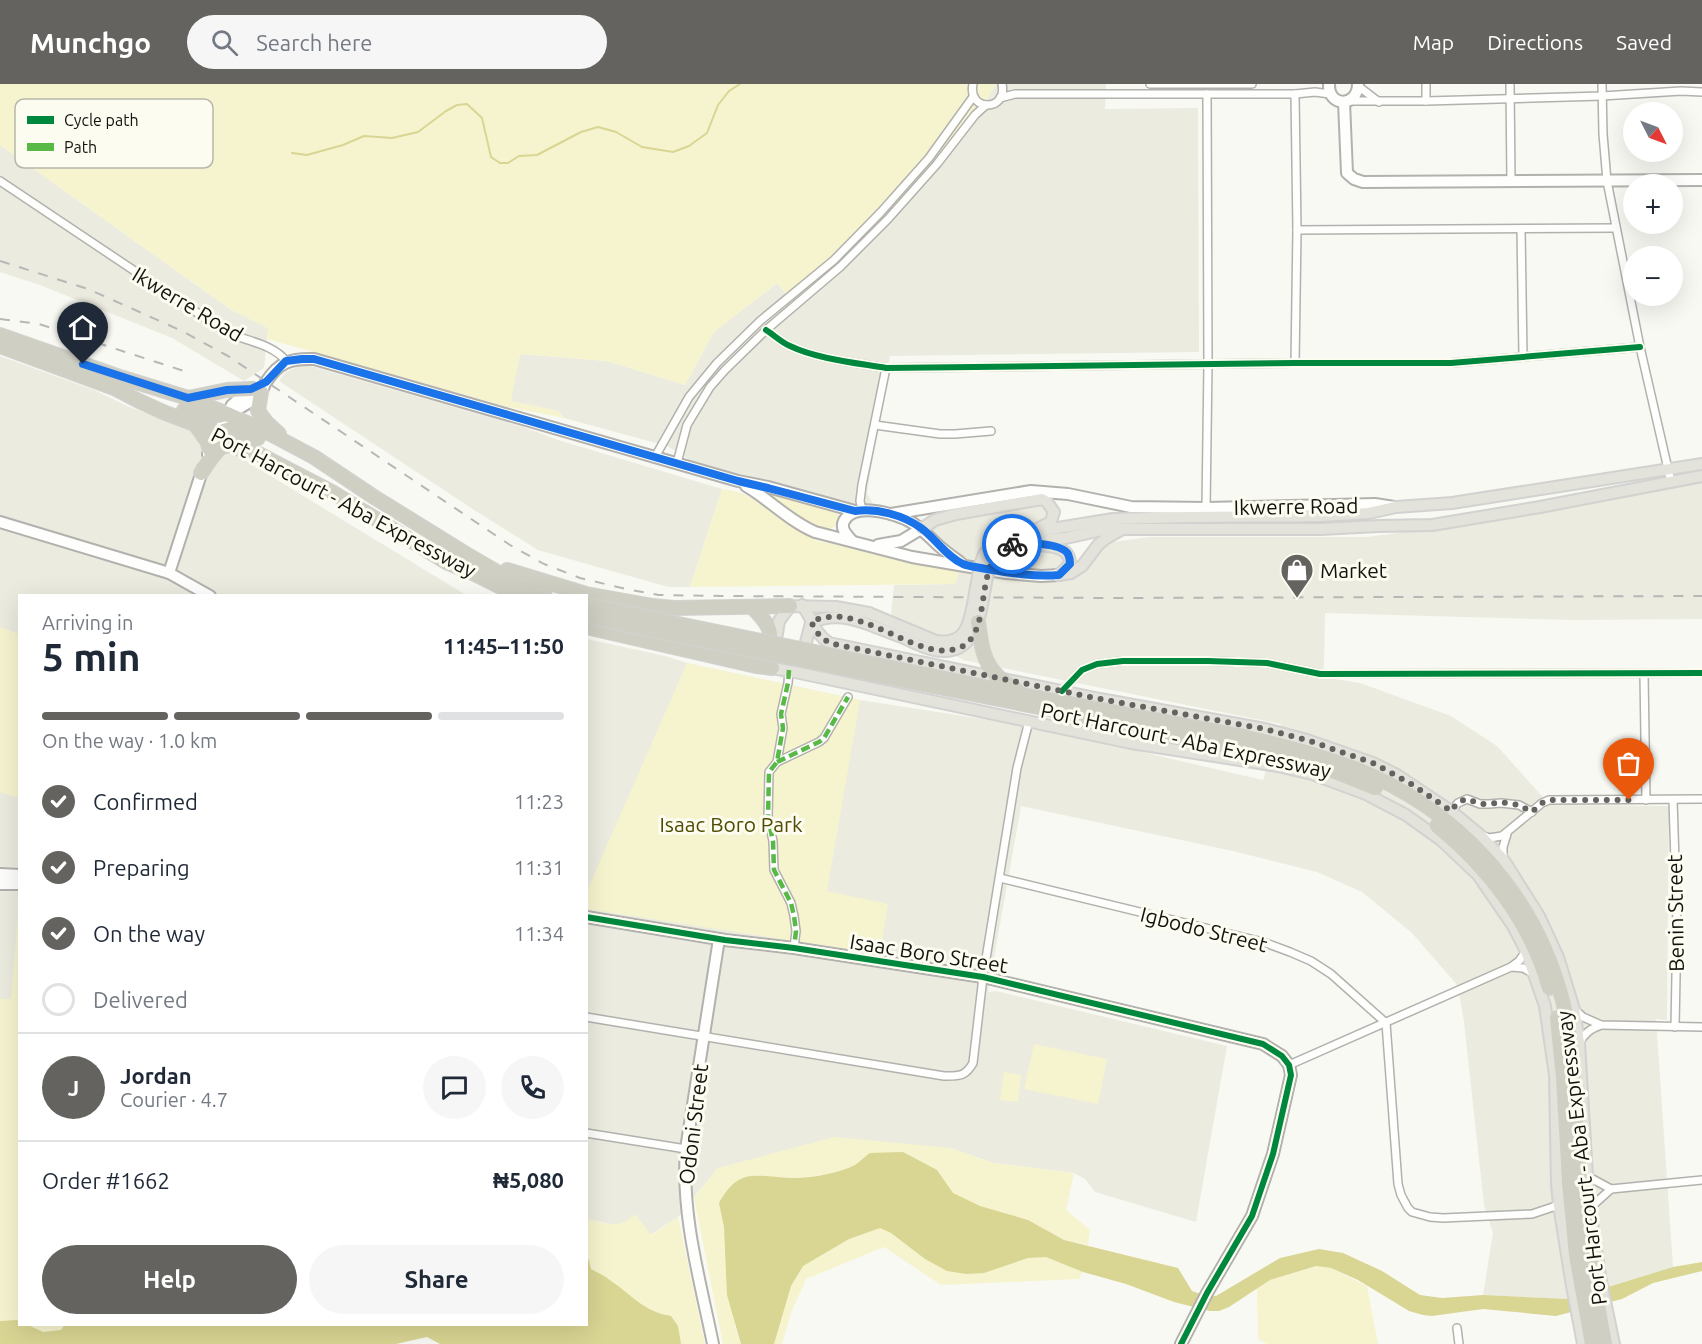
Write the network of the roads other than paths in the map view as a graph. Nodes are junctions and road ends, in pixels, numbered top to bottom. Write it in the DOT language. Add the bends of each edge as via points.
graph roads {
  1 [pos="973,84"];
  2 [pos="1002,84"];
  3 [pos="1150,84"];
  4 [pos="1206,84"];
  5 [pos="1252,84"];
  6 [pos="1426,84"];
  7 [pos="1510,84"];
  8 [pos="1602,84"];
  9 [pos="1358,85"];
  10 [pos="1681,88"];
  11 [pos="1329,89"];
  12 [pos="1702,92"];
  13 [pos="1207,94"];
  14 [pos="1295,94"];
  15 [pos="1602,96"];
  16 [pos="974,97"];
  17 [pos="1000,98"];
  18 [pos="1509,98"];
  19 [pos="1346,101"];
  20 [pos="1426,101"];
  21 [pos="1378,102"];
  22 [pos="986,105"];
  23 [pos="1702,180"];
  24 [pos="1511,181"];
  25 [pos="1607,181"];
  26 [pos="0,182"];
  27 [pos="1521,228"];
  28 [pos="1616,228"];
  29 [pos="1297,230"];
  30 [pos="766,330"];
  31 [pos="0,335"];
  32 [pos="0,346"];
  33 [pos="1640,346"];
  34 [pos="1523,356"];
  35 [pos="286,361"];
  36 [pos="1295,363"];
  37 [pos="1208,364"];
  38 [pos="886,368"];
  39 [pos="259,387"];
  40 [pos="114,388"];
  41 [pos="188,398"];
  42 [pos="227,414"];
  43 [pos="194,423"];
  44 [pos="875,425"];
  45 [pos="991,431"];
  46 [pos="218,433"];
  47 [pos="290,444"];
  48 [pos="210,450"];
  49 [pos="265,457"];
  50 [pos="314,457"];
  51 [pos="655,457"];
  52 [pos="677,463"];
  53 [pos="1702,464"];
  54 [pos="1669,470"];
  55 [pos="201,473"];
  56 [pos="1702,476"];
  57 [pos="738,481"];
  58 [pos="1671,482"];
  59 [pos="862,485"];
  60 [pos="1278,506"];
  61 [pos="1396,507"];
  62 [pos="841,508"];
  63 [pos="1206,508"];
  64 [pos="859,511"];
  65 [pos="891,514"];
  66 [pos="1287,515"];
  67 [pos="1321,516"];
  68 [pos="0,522"];
  69 [pos="1127,528"];
  70 [pos="921,529"];
  71 [pos="1321,530"];
  72 [pos="1025,538"];
  73 [pos="852,541"];
  74 [pos="1001,543"];
  75 [pos="869,545"];
  76 [pos="471,557"];
  77 [pos="446,562"];
  78 [pos="964,565"];
  79 [pos="169,573"];
  80 [pos="1059,575"];
  81 [pos="206,594"];
  82 [pos="501,594"];
  83 [pos="515,594"];
  84 [pos="541,594"];
  85 [pos="796,606"];
  86 [pos="753,607"];
  87 [pos="588,614"];
  88 [pos="867,618"];
  89 [pos="811,622"];
  90 [pos="978,622"];
  91 [pos="756,666"];
  92 [pos="772,668"];
  93 [pos="792,671"];
  94 [pos="1702,673"];
  95 [pos="1644,674"];
  96 [pos="1033,691"];
  97 [pos="1062,691"];
  98 [pos="848,697"];
  99 [pos="1029,721"];
  100 [pos="1245,743"];
  101 [pos="777,762"];
  102 [pos="1702,799"];
  103 [pos="1646,800"];
  104 [pos="1673,800"];
  105 [pos="1451,811"];
  106 [pos="1532,812"];
  107 [pos="1507,834"];
  108 [pos="1480,835"];
  109 [pos="1503,859"];
  110 [pos="0,874"];
  111 [pos="18,875"];
  112 [pos="1000,878"];
  113 [pos="0,884"];
  114 [pos="18,884"];
  115 [pos="588,917"];
  116 [pos="719,939"];
  117 [pos="794,948"];
  118 [pos="1526,951"];
  119 [pos="1511,967"];
  120 [pos="1535,974"];
  121 [pos="983,977"];
  122 [pos="1574,1009"];
  123 [pos="588,1017"];
  124 [pos="1386,1023"];
  125 [pos="1601,1025"];
  126 [pos="1675,1027"];
  127 [pos="1702,1027"];
  128 [pos="704,1036"];
  129 [pos="1568,1063"];
  130 [pos="1289,1065"];
  131 [pos="588,1133"];
  132 [pos="686,1149"];
  133 [pos="1579,1178"];
  134 [pos="1702,1180"];
  135 [pos="1611,1189"];
  136 [pos="1559,1205"];
  137 [pos="1591,1207"];
  138 [pos="1457,1328"];
  139 [pos="713,1344"];
  140 [pos="1181,1344"];
  141 [pos="1459,1344"];
  142 [pos="1583,1344"];
  143 [pos="1592,1344"];
  144 [pos="1605,1344"];
  145 [pos="1614,1344"];
  1 -- 16 [label="street"];
  2 -- 17 [label="street"];
  3 -- 4 [label="street"];
  4 -- 5 [label="street"];
  6 -- 20 [label="street"];
  7 -- 18 [label="street"];
  8 -- 15 [label="street"];
  9 -- 19 [label="street" via="1356,95"];
  9 -- 21 [label="street"];
  10 -- 12 [label="street"];
  10 -- 15 [label="street"];
  11 -- 14 [label="street"];
  11 -- 19 [label="street" via="1335,99"];
  13 -- 14 [label="street"];
  13 -- 17 [label="street" via="1015,94"];
  13 -- 37 [label="street"];
  14 -- 29 [label="street"];
  15 -- 18 [label="street"];
  15 -- 25 [label="street"];
  16 -- 22 [label="street"];
  16 -- 51 [label="street" via="929,158 881,212 834,260 760,321 717,363 689,397"];
  17 -- 22 [label="street"];
  18 -- 20 [label="street"];
  18 -- 24 [label="street"];
  19 -- 21 [label="street"];
  19 -- 24 [label="street" via="1347,172 1354,179"];
  20 -- 21 [label="street"];
  22 -- 30 [label="street" via="888,219 840,267"];
  23 -- 25 [label="street"];
  24 -- 25 [label="street"];
  25 -- 28 [label="street"];
  26 -- 35 [label="street, Ikwerre Road" via="226,332 268,348"];
  27 -- 28 [label="street"];
  27 -- 29 [label="street"];
  27 -- 34 [label="street"];
  28 -- 33 [label="street"];
  29 -- 36 [label="street"];
  30 -- 38 [label="street" via="805,351"];
  30 -- 52 [label="street" via="710,387 687,425"];
  31 -- 41 [label="highway, Port Harcourt - Aba Expressway"];
  32 -- 40 [label="highway, Port Harcourt - Aba Expressway"];
  33 -- 34 [label="street"];
  33 -- 54 [label="street"];
  34 -- 36 [label="street" via="1451,363"];
  35 -- 39 [label="street"];
  35 -- 51 [label="street, Ikwerre Road" via="314,359"];
  36 -- 37 [label="street"];
  37 -- 38 [label="street"];
  37 -- 63 [label="street"];
  38 -- 44 [label="street"];
  39 -- 41 [label="highway"];
  39 -- 42 [label="street" via="232,405"];
  39 -- 47 [label="highway" via="258,411"];
  40 -- 42 [label="highway" via="203,416"];
  40 -- 43 [label="highway, Port Harcourt - Aba Expressway"];
  41 -- 42 [label="highway, Port Harcourt - Aba Expressway"];
  42 -- 46 [label="street"];
  42 -- 47 [label="highway, Port Harcourt - Aba Expressway"];
  43 -- 46 [label="highway, Port Harcourt - Aba Expressway"];
  43 -- 48 [label="highway"];
  44 -- 45 [label="street" via="940,434"];
  44 -- 59 [label="street"];
  46 -- 48 [label="street"];
  46 -- 49 [label="highway, Port Harcourt - Aba Expressway"];
  46 -- 50 [label="highway" via="233,428"];
  47 -- 50 [label="highway, Port Harcourt - Aba Expressway"];
  48 -- 55 [label="street"];
  49 -- 55 [label="highway" via="225,446"];
  49 -- 77 [label="highway, Port Harcourt - Aba Expressway" via="332,492"];
  50 -- 76 [label="highway, Port Harcourt - Aba Expressway"];
  51 -- 52 [label="street, Ikwerre Road"];
  52 -- 57 [label="street, Ikwerre Road"];
  53 -- 54 [label="main road, Ikwerre Road"];
  54 -- 58 [label="street"];
  54 -- 61 [label="main road, Ikwerre Road" via="1452,503"];
  55 -- 79 [label="street"];
  56 -- 58 [label="main road, Ikwerre Road"];
  57 -- 62 [label="street, Ikwerre Road"];
  57 -- 73 [label="street, Ikwerre Road" via="803,527"];
  58 -- 71 [label="main road, Ikwerre Road" via="1432,525"];
  59 -- 62 [label="street" via="851,504"];
  59 -- 64 [label="street"];
  60 -- 61 [label="street, Ikwerre Road"];
  60 -- 63 [label="street, Ikwerre Road"];
  60 -- 66 [label="main road"];
  61 -- 67 [label="main road"];
  62 -- 64 [label="street, Ikwerre Road"];
  63 -- 65 [label="street, Ikwerre Road" via="1131,507 1031,491"];
  64 -- 65 [label="street, Ikwerre Road"];
  64 -- 73 [label="street" via="849,514 843,524"];
  65 -- 70 [label="street, Ikwerre Road"];
  66 -- 67 [label="main road"];
  66 -- 72 [label="main road" via="1113,519"];
  67 -- 71 [label="main road"];
  68 -- 79 [label="street"];
  69 -- 71 [label="main road, Ikwerre Road"];
  69 -- 72 [label="main road, Ikwerre Road" via="1066,538"];
  69 -- 80 [label="main road" via="1105,539 1082,566"];
  70 -- 72 [label="main road" via="956,514 1042,499 1053,508 1054,518"];
  70 -- 75 [label="street" via="901,541"];
  70 -- 78 [label="street, Ikwerre Road"];
  72 -- 74 [label="main road"];
  72 -- 80 [label="main road" via="1068,552 1070,564"];
  73 -- 75 [label="street, Ikwerre Road"];
  74 -- 88 [label="main road, bridge" via="984,554 969,623 957,639 936,641"];
  74 -- 90 [label="main road, bridge" via="991,564"];
  75 -- 78 [label="street, Ikwerre Road"];
  76 -- 84 [label="highway, Port Harcourt - Aba Expressway"];
  76 -- 86 [label="highway" via="575,591 653,606"];
  77 -- 82 [label="highway"];
  77 -- 83 [label="highway, Port Harcourt - Aba Expressway"];
  78 -- 80 [label="street, Ikwerre Road" via="1006,573"];
  79 -- 81 [label="street"];
  85 -- 86 [label="highway"];
  85 -- 88 [label="main road" via="836,607"];
  85 -- 89 [label="main road" via="809,614"];
  85 -- 92 [label="main road" via="778,621"];
  86 -- 91 [label="highway" via="770,630 771,639"];
  87 -- 91 [label="highway"];
  87 -- 96 [label="highway, Port Harcourt - Aba Expressway, bridge"];
  87 -- 100 [label="highway, Port Harcourt - Aba Expressway, bridge" via="937,688"];
  88 -- 89 [label="main road" via="829,616"];
  88 -- 90 [label="main road, bridge" via="938,651 966,644"];
  89 -- 93 [label="main road" via="800,663"];
  89 -- 96 [label="main road" via="829,643"];
  90 -- 96 [label="highway, bridge" via="981,646 992,672 1003,681"];
  91 -- 92 [label="highway"];
  92 -- 93 [label="main road"];
  93 -- 99 [label="main road"];
  93 -- 101 [label="street" via="781,714 783,728"];
  94 -- 95 [label="street"];
  95 -- 97 [label="street" via="1320,674 1268,663 1132,661 1097,664 1082,670"];
  95 -- 103 [label="street"];
  96 -- 97 [label="main road"];
  96 -- 99 [label="main road"];
  96 -- 100 [label="highway, Port Harcourt - Aba Expressway, bridge"];
  97 -- 105 [label="main road" via="1307,740 1381,767"];
  98 -- 101 [label="street" via="824,738"];
  99 -- 112 [label="street" via="1017,768"];
  99 -- 118 [label="main road" via="1131,743 1289,769 1366,794 1421,824 1460,857 1496,898"];
  100 -- 129 [label="highway, Port Harcourt - Aba Expressway" via="1368,784 1408,805 1474,859 1505,897 1532,943 1547,980"];
  101 -- 117 [label="street" via="770,772 768,818 774,870 794,916"];
  102 -- 104 [label="street"];
  103 -- 104 [label="street"];
  103 -- 106 [label="street" via="1549,800"];
  104 -- 126 [label="street, Benin Street"];
  105 -- 106 [label="street" via="1467,799 1480,804 1519,805"];
  105 -- 108 [label="main road"];
  106 -- 107 [label="street"];
  107 -- 108 [label="street" via="1497,838"];
  107 -- 109 [label="street"];
  108 -- 109 [label="main road"];
  109 -- 122 [label="main road" via="1548,935"];
  110 -- 111 [label="street"];
  112 -- 121 [label="street"];
  112 -- 124 [label="street, Igbodo Street" via="1263,942 1311,961 1331,974"];
  113 -- 114 [label="street"];
  115 -- 116 [label="street, Isaac Boro Street"];
  116 -- 117 [label="street, Isaac Boro Street"];
  116 -- 128 [label="street, Odoni Street"];
  117 -- 121 [label="street, Isaac Boro Street"];
  118 -- 119 [label="street"];
  118 -- 120 [label="main road"];
  119 -- 120 [label="street"];
  119 -- 124 [label="street"];
  120 -- 129 [label="main road"];
  121 -- 128 [label="street" via="973,1063 968,1072 959,1076"];
  121 -- 130 [label="street, Isaac Boro Street" via="1263,1044"];
  122 -- 125 [label="street"];
  122 -- 129 [label="main road"];
  123 -- 128 [label="street"];
  124 -- 130 [label="street"];
  124 -- 136 [label="street" via="1398,1184 1408,1208 1420,1215 1443,1218 1532,1214"];
  125 -- 126 [label="street"];
  125 -- 129 [label="street" via="1585,1034"];
  126 -- 127 [label="street"];
  128 -- 132 [label="street, Odoni Street"];
  129 -- 133 [label="highway, Port Harcourt - Aba Expressway"];
  129 -- 136 [label="main road" via="1557,1184"];
  130 -- 140 [label="street" via="1290,1086 1252,1216"];
  131 -- 132 [label="street"];
  132 -- 139 [label="street, Odoni Street" via="687,1212"];
  133 -- 135 [label="street"];
  133 -- 137 [label="main road"];
  133 -- 143 [label="highway, Port Harcourt - Aba Expressway" via="1576,1255"];
  133 -- 144 [label="highway, Port Harcourt - Aba Expressway"];
  134 -- 135 [label="street"];
  135 -- 137 [label="street"];
  136 -- 142 [label="main road"];
  137 -- 145 [label="main road"];
  138 -- 141 [label="street"];
}
